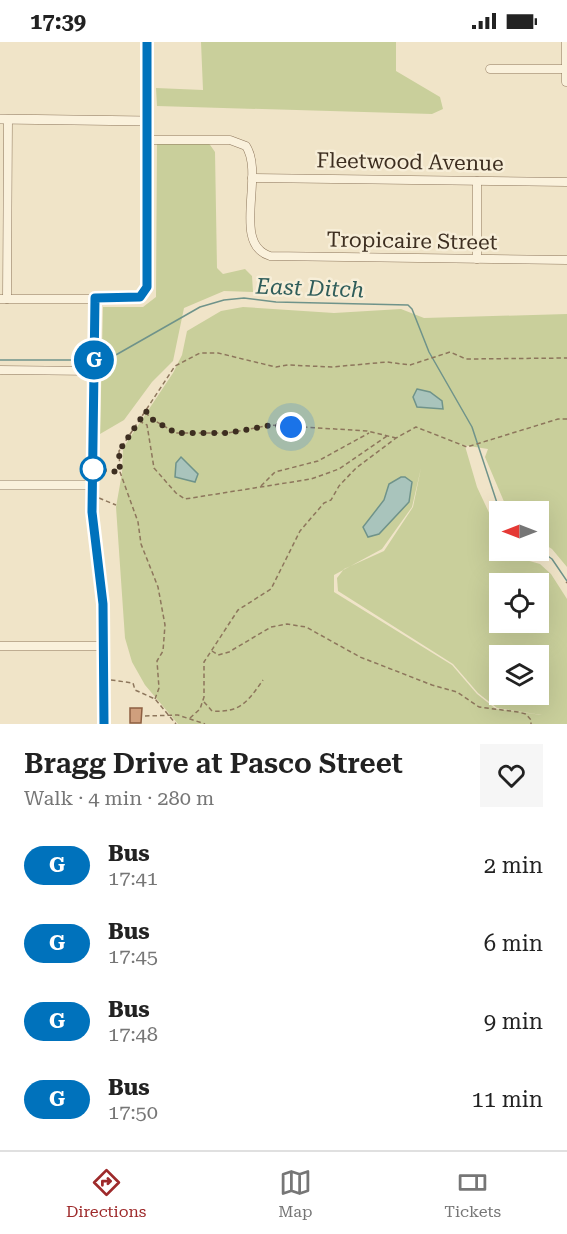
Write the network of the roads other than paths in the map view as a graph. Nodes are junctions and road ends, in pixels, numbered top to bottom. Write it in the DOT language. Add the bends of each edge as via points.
graph roads {
  1 [pos="147,42"];
  2 [pos="566,42"];
  3 [pos="490,69"];
  4 [pos="567,69"];
  5 [pos="566,82"];
  6 [pos="4,119"];
  7 [pos="147,121"];
  8 [pos="147,140"];
  9 [pos="252,178"];
  10 [pos="477,181"];
  11 [pos="567,182"];
  12 [pos="477,260"];
  13 [pos="567,260"];
  14 [pos="95,298"];
  15 [pos="3,299"];
  16 [pos="94,368"];
  17 [pos="0,370"];
  18 [pos="0,485"];
  19 [pos="93,485"];
  20 [pos="0,645"];
  21 [pos="105,645"];
  22 [pos="104,724"];
  1 -- 7 [label="street"];
  2 -- 4 [label="street"];
  3 -- 4 [label="street"];
  4 -- 5 [label="street"];
  6 -- 7 [label="street"];
  6 -- 15 [label="street"];
  7 -- 8 [label="street"];
  8 -- 9 [label="street" via="239,142 248,150"];
  8 -- 14 [label="street" via="147,287 135,298"];
  9 -- 10 [label="street, Fleetwood Avenue"];
  9 -- 12 [label="street, Tropicaire Street" via="250,233 258,250 277,257"];
  10 -- 11 [label="street, Fleetwood Avenue"];
  10 -- 12 [label="street"];
  12 -- 13 [label="street, Tropicaire Street"];
  14 -- 15 [label="street"];
  14 -- 16 [label="street"];
  16 -- 17 [label="street"];
  16 -- 19 [label="street"];
  18 -- 19 [label="street"];
  19 -- 21 [label="street"];
  20 -- 21 [label="street"];
  21 -- 22 [label="street"];
}
